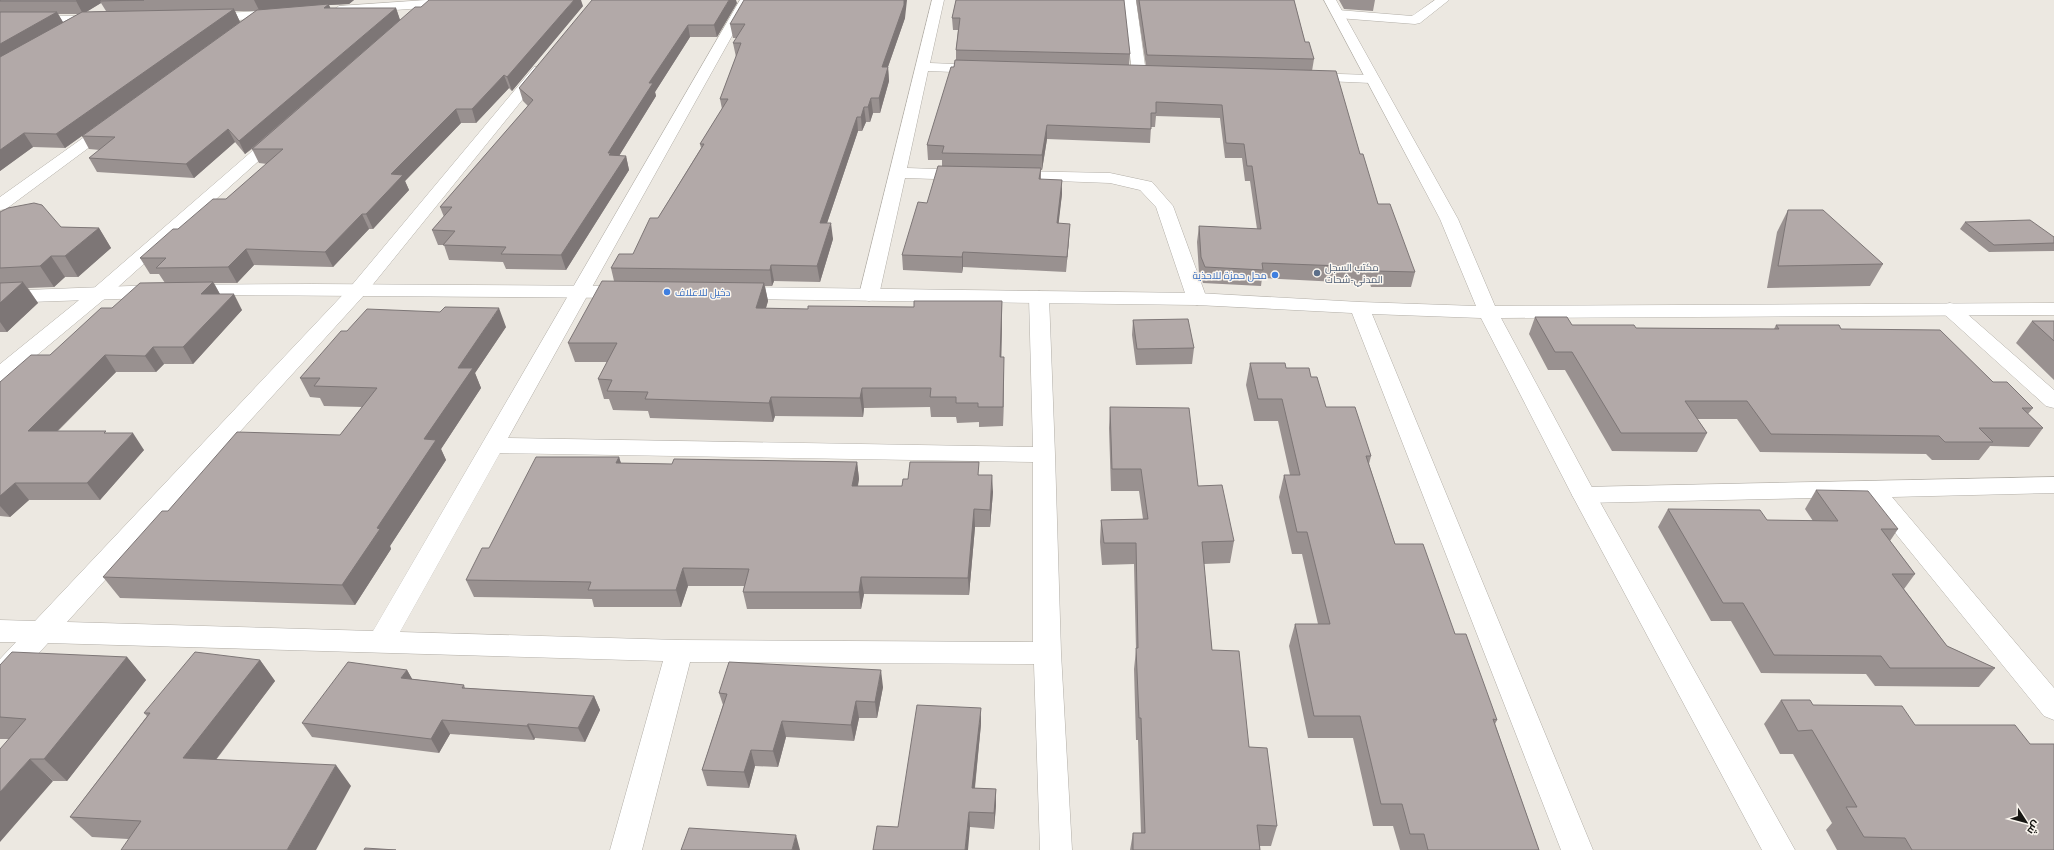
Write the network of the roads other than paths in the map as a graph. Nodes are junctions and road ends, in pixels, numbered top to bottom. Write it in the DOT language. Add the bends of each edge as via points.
graph roads {
  1 [pos="479,0"];
  2 [pos="746,0"];
  3 [pos="938,0"];
  4 [pos="1130,0"];
  5 [pos="1330,0"];
  6 [pos="1444,0"];
  7 [pos="430,2"];
  8 [pos="100,10"];
  9 [pos="328,11"];
  10 [pos="290,13"];
  11 [pos="1338,14"];
  12 [pos="259,16"];
  13 [pos="197,18"];
  14 [pos="0,19"];
  15 [pos="411,19"];
  16 [pos="83,20"];
  17 [pos="113,20"];
  18 [pos="240,30"];
  19 [pos="64,32"];
  20 [pos="546,61"];
  21 [pos="923,67"];
  22 [pos="992,69"];
  23 [pos="1124,72"];
  24 [pos="1139,73"];
  25 [pos="1155,73"];
  26 [pos="1294,77"];
  27 [pos="1371,79"];
  28 [pos="120,117"];
  29 [pos="291,124"];
  30 [pos="898,173"];
  31 [pos="0,205"];
  32 [pos="359,289"];
  33 [pos="579,291"];
  34 [pos="101,292"];
  35 [pos="642,292"];
  36 [pos="720,293"];
  37 [pos="869,295"];
  38 [pos="0,297"];
  39 [pos="1039,297"];
  40 [pos="1197,299"];
  41 [pos="1360,308"];
  42 [pos="1950,309"];
  43 [pos="2054,309"];
  44 [pos="1488,312"];
  45 [pos="0,375"];
  46 [pos="2054,400"];
  47 [pos="492,445"];
  48 [pos="1044,455"];
  49 [pos="2054,485"];
  50 [pos="1871,488"];
  51 [pos="1584,495"];
  52 [pos="0,631"];
  53 [pos="42,633"];
  54 [pos="381,641"];
  55 [pos="679,651"];
  56 [pos="1047,653"];
  57 [pos="0,678"];
  58 [pos="2054,708"];
  59 [pos="626,850"];
  60 [pos="1056,850"];
  61 [pos="1576,850"];
  62 [pos="1779,850"];
  1 -- 7 [label="street"];
  2 -- 33 [label="street"];
  3 -- 21 [label="street"];
  4 -- 24 [label="street"];
  5 -- 11 [label="street"];
  6 -- 11 [label="street" via="1415,20"];
  7 -- 9 [label="street"];
  7 -- 15 [label="street"];
  8 -- 16 [label="street"];
  10 -- 12 [label="street"];
  11 -- 27 [label="street"];
  12 -- 13 [label="street"];
  12 -- 18 [label="street"];
  14 -- 16 [label="street"];
  16 -- 17 [label="street"];
  16 -- 19 [label="street"];
  20 -- 32 [label="street"];
  21 -- 22 [label="street"];
  21 -- 30 [label="street"];
  23 -- 24 [label="street"];
  24 -- 25 [label="street"];
  26 -- 27 [label="street"];
  27 -- 44 [label="street" via="1449,219"];
  28 -- 31 [label="street"];
  29 -- 34 [label="street"];
  30 -- 37 [label="street"];
  30 -- 40 [label="street" via="1110,178 1146,186 1164,206"];
  32 -- 33 [label="street"];
  32 -- 34 [label="street"];
  32 -- 53 [label="street"];
  33 -- 35 [label="street"];
  33 -- 47 [label="street"];
  34 -- 38 [label="street"];
  34 -- 45 [label="street"];
  36 -- 37 [label="street"];
  37 -- 39 [label="street"];
  39 -- 40 [label="street"];
  39 -- 48 [label="street"];
  40 -- 41 [label="street"];
  41 -- 44 [label="street"];
  41 -- 61 [label="street"];
  42 -- 43 [label="street"];
  42 -- 44 [label="street"];
  42 -- 46 [label="street"];
  44 -- 51 [label="street"];
  47 -- 48 [label="street"];
  47 -- 54 [label="street"];
  48 -- 56 [label="street"];
  49 -- 50 [label="street"];
  50 -- 51 [label="street"];
  50 -- 58 [label="street"];
  51 -- 62 [label="street"];
  52 -- 53 [label="street"];
  53 -- 54 [label="street"];
  53 -- 57 [label="street"];
  54 -- 55 [label="street"];
  55 -- 56 [label="street"];
  55 -- 59 [label="street"];
  56 -- 60 [label="street"];
}
